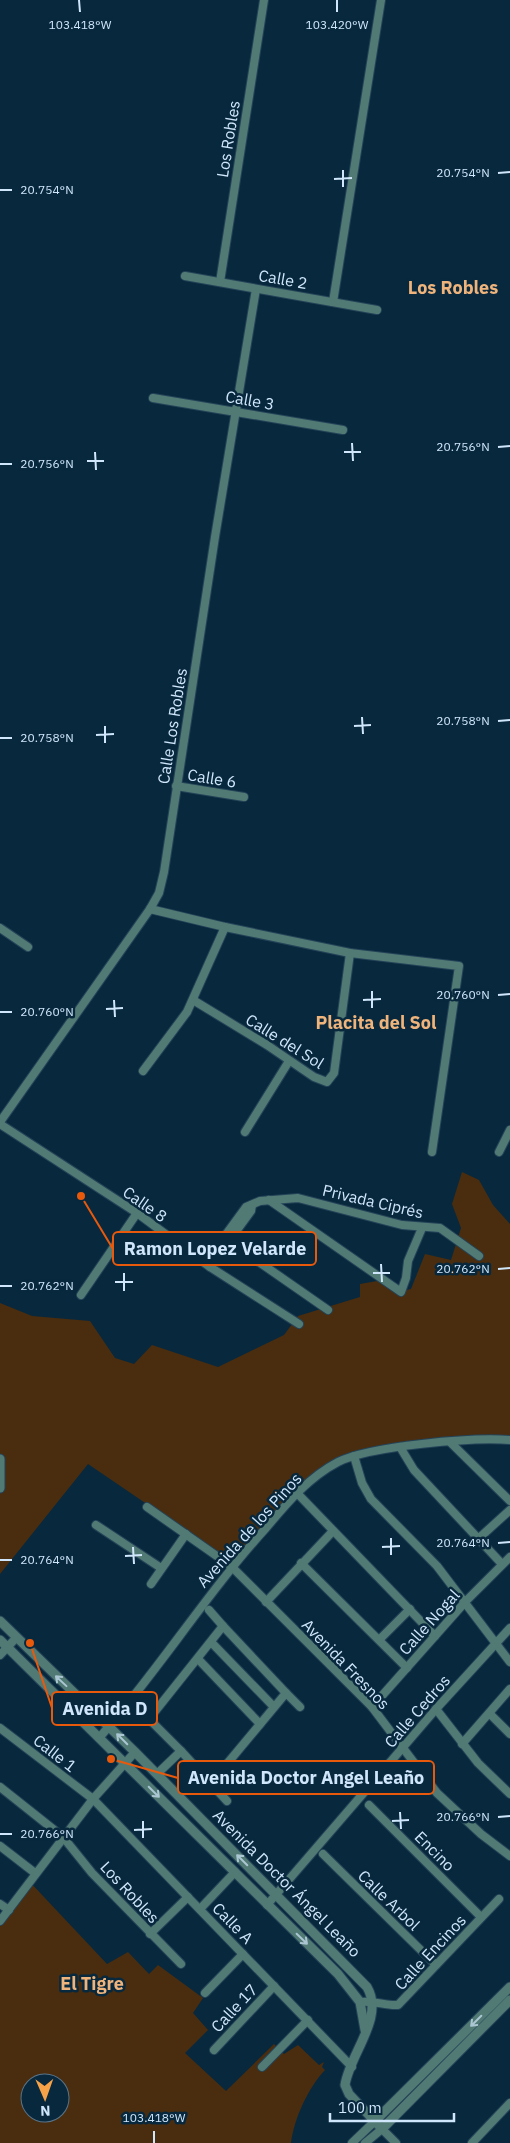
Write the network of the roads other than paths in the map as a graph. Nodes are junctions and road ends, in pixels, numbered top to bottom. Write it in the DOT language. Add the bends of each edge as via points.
graph roads {
  1 [pos="264,0"];
  2 [pos="381,0"];
  3 [pos="185,276"];
  4 [pos="220,282"];
  5 [pos="256,289"];
  6 [pos="333,302"];
  7 [pos="377,310"];
  8 [pos="153,398"];
  9 [pos="236,412"];
  10 [pos="343,430"];
  11 [pos="176,786"];
  12 [pos="244,797"];
  13 [pos="150,909"];
  14 [pos="225,927"];
  15 [pos="0,928"];
  16 [pos="28,947"];
  17 [pos="350,953"];
  18 [pos="193,1000"];
  19 [pos="288,1061"];
  20 [pos="143,1071"];
  21 [pos="0,1123"];
  22 [pos="510,1130"];
  23 [pos="245,1132"];
  24 [pos="432,1152"];
  25 [pos="499,1152"];
  26 [pos="269,1200"];
  27 [pos="137,1214"];
  28 [pos="422,1228"];
  29 [pos="226,1239"];
  30 [pos="480,1256"];
  31 [pos="207,1265"];
  32 [pos="81,1295"];
  33 [pos="328,1310"];
  34 [pos="299,1324"];
  35 [pos="510,1440"];
  36 [pos="451,1443"];
  37 [pos="400,1447"];
  38 [pos="354,1456"];
  39 [pos="0,1459"];
  40 [pos="0,1488"];
  41 [pos="297,1493"];
  42 [pos="510,1501"];
  43 [pos="146,1507"];
  44 [pos="510,1510"];
  45 [pos="96,1525"];
  46 [pos="333,1530"];
  47 [pos="186,1534"];
  48 [pos="478,1540"];
  49 [pos="510,1557"];
  50 [pos="301,1563"];
  51 [pos="502,1564"];
  52 [pos="231,1566"];
  53 [pos="161,1568"];
  54 [pos="151,1584"];
  55 [pos="466,1601"];
  56 [pos="266,1602"];
  57 [pos="410,1609"];
  58 [pos="209,1610"];
  59 [pos="0,1621"];
  60 [pos="223,1626"];
  61 [pos="510,1628"];
  62 [pos="435,1636"];
  63 [pos="16,1638"];
  64 [pos="380,1639"];
  65 [pos="0,1640"];
  66 [pos="211,1642"];
  67 [pos="494,1644"];
  68 [pos="7,1647"];
  69 [pos="0,1655"];
  70 [pos="198,1659"];
  71 [pos="510,1662"];
  72 [pos="407,1668"];
  73 [pos="510,1689"];
  74 [pos="286,1693"];
  75 [pos="274,1707"];
  76 [pos="300,1707"];
  77 [pos="372,1707"];
  78 [pos="436,1709"];
  79 [pos="490,1714"];
  80 [pos="260,1724"];
  81 [pos="109,1726"];
  82 [pos="0,1728"];
  83 [pos="510,1734"];
  84 [pos="98,1738"];
  85 [pos="462,1744"];
  86 [pos="403,1748"];
  87 [pos="181,1750"];
  88 [pos="135,1752"];
  89 [pos="125,1763"];
  90 [pos="157,1774"];
  91 [pos="210,1782"];
  92 [pos="0,1787"];
  93 [pos="510,1794"];
  94 [pos="93,1800"];
  95 [pos="227,1801"];
  96 [pos="369,1804"];
  97 [pos="63,1837"];
  98 [pos="0,1846"];
  99 [pos="323,1854"];
  100 [pos="510,1856"];
  101 [pos="235,1872"];
  102 [pos="35,1873"];
  103 [pos="276,1894"];
  104 [pos="188,1897"];
  105 [pos="499,1899"];
  106 [pos="0,1904"];
  107 [pos="267,1904"];
  108 [pos="200,1909"];
  109 [pos="9,1910"];
  110 [pos="481,1918"];
  111 [pos="0,1921"];
  112 [pos="150,1934"];
  113 [pos="242,1954"];
  114 [pos="181,1964"];
  115 [pos="436,1965"];
  116 [pos="274,1986"];
  117 [pos="510,1987"];
  118 [pos="205,1993"];
  119 [pos="374,2000"];
  120 [pos="510,2000"];
  121 [pos="360,2002"];
  122 [pos="308,2020"];
  123 [pos="365,2032"];
  124 [pos="214,2050"];
  125 [pos="262,2067"];
  126 [pos="352,2067"];
  127 [pos="434,2070"];
  128 [pos="510,2104"];
  129 [pos="378,2125"];
  130 [pos="352,2143"];
  131 [pos="365,2143"];
  132 [pos="396,2143"];
  133 [pos="472,2143"];
  1 -- 4 [label="street, Los Robles"];
  2 -- 6 [label="street"];
  3 -- 4 [label="street, Calle 2"];
  4 -- 5 [label="street, Calle 2"];
  5 -- 6 [label="street, Calle 2"];
  5 -- 9 [label="street, Calle Los Robles"];
  6 -- 7 [label="street, Calle 2"];
  8 -- 9 [label="street, Calle 3"];
  9 -- 10 [label="street, Calle 3"];
  9 -- 11 [label="street, Calle Los Robles"];
  11 -- 12 [label="street, Calle 6"];
  11 -- 13 [label="street, Calle Los Robles" via="164,872 159,893"];
  13 -- 14 [label="street"];
  13 -- 21 [label="street, Calle Los Robles"];
  14 -- 17 [label="street"];
  14 -- 18 [label="street"];
  15 -- 16 [label="street"];
  17 -- 19 [label="street, Calle del Sol" via="334,1073 327,1082 314,1078"];
  17 -- 24 [label="street" via="459,966"];
  18 -- 19 [label="street, Calle del Sol"];
  18 -- 20 [label="street"];
  19 -- 23 [label="street"];
  21 -- 27 [label="street, Calle 8"];
  22 -- 25 [label="street"];
  26 -- 28 [label="street, Privada Ciprés" via="298,1198"];
  26 -- 28 [label="street" via="401,1292 408,1261"];
  26 -- 29 [label="street, Privada Ciprés" via="246,1207"];
  27 -- 31 [label="street, Calle 8"];
  27 -- 32 [label="street"];
  28 -- 30 [label="street, Privada Ciprés" via="440,1228"];
  29 -- 31 [label="street, Privada Ciprés"];
  29 -- 33 [label="street"];
  31 -- 34 [label="street, Calle 8"];
  35 -- 36 [label="street, Avenida de los Pinos"];
  36 -- 37 [label="street, Avenida de los Pinos"];
  36 -- 42 [label="street"];
  37 -- 38 [label="street, Avenida de los Pinos"];
  37 -- 48 [label="street" via="414,1470"];
  38 -- 41 [label="street, Avenida de los Pinos" via="322,1472"];
  38 -- 55 [label="street" via="371,1499 437,1566"];
  39 -- 40 [label="street"];
  41 -- 46 [label="street"];
  41 -- 52 [label="street, Avenida de los Pinos"];
  43 -- 47 [label="street, Avenida Fresnos"];
  44 -- 48 [label="street"];
  45 -- 53 [label="street"];
  46 -- 50 [label="street"];
  46 -- 57 [label="street"];
  47 -- 52 [label="street, Avenida Fresnos"];
  47 -- 53 [label="street"];
  48 -- 51 [label="street"];
  49 -- 51 [label="street, Calle Nogal"];
  50 -- 56 [label="street"];
  50 -- 64 [label="street"];
  51 -- 55 [label="street, Calle Nogal"];
  52 -- 56 [label="street, Avenida Fresnos"];
  52 -- 81 [label="street, Avenida de los Pinos"];
  53 -- 54 [label="street"];
  55 -- 62 [label="street, Calle Nogal"];
  55 -- 67 [label="street"];
  56 -- 77 [label="street, Avenida Fresnos"];
  57 -- 62 [label="street"];
  57 -- 64 [label="street, Calle Nogal"];
  58 -- 60 [label="street"];
  59 -- 63 [label="street, Avenida Doctor Ángel Leaño"];
  60 -- 66 [label="street"];
  60 -- 74 [label="street"];
  61 -- 67 [label="street, Calle Cedros"];
  62 -- 72 [label="street, Calle Nogal"];
  63 -- 68 [label="street"];
  81 -- 63 [label="street, Avenida Doctor Ángel Leaño, one-way"];
  64 -- 72 [label="street"];
  65 -- 68 [label="street, Avenida Doctor Ángel Leaño"];
  66 -- 70 [label="street"];
  66 -- 75 [label="street"];
  67 -- 71 [label="street"];
  67 -- 78 [label="street, Calle Cedros"];
  68 -- 69 [label="street"];
  68 -- 84 [label="street, Avenida Doctor Ángel Leaño"];
  70 -- 80 [label="street"];
  70 -- 87 [label="street" via="149,1719"];
  72 -- 77 [label="street, Calle Nogal"];
  73 -- 79 [label="street"];
  74 -- 75 [label="street"];
  74 -- 76 [label="street"];
  75 -- 80 [label="street"];
  77 -- 86 [label="street, Avenida Fresnos"];
  78 -- 85 [label="street"];
  78 -- 86 [label="street, Calle Cedros"];
  79 -- 83 [label="street"];
  79 -- 85 [label="street"];
  80 -- 91 [label="street"];
  81 -- 84 [label="street, Avenida de los Pinos"];
  88 -- 81 [label="street, Avenida Doctor Ángel Leaño, one-way"];
  82 -- 94 [label="street, Calle 1"];
  84 -- 89 [label="street, Avenida Doctor Ángel Leaño"];
  85 -- 93 [label="street"];
  86 -- 100 [label="street, Avenida Fresnos" via="437,1793"];
  86 -- 103 [label="street, Calle Cedros"];
  87 -- 90 [label="street"];
  87 -- 91 [label="street"];
  88 -- 89 [label="street"];
  88 -- 90 [label="street, Avenida Doctor Ángel Leaño"];
  89 -- 94 [label="street"];
  89 -- 101 [label="street, Avenida Doctor Ángel Leaño, one-way"];
  103 -- 90 [label="street, Avenida Doctor Ángel Leaño, one-way"];
  91 -- 95 [label="street"];
  92 -- 97 [label="street"];
  94 -- 97 [label="street"];
  94 -- 104 [label="street, Calle A"];
  96 -- 110 [label="street, Encino"];
  97 -- 102 [label="street"];
  97 -- 112 [label="street, Los Robles"];
  98 -- 102 [label="street"];
  99 -- 115 [label="street, Calle Arbol"];
  101 -- 107 [label="street, Avenida Doctor Ángel Leaño"];
  101 -- 108 [label="street"];
  102 -- 109 [label="street"];
  103 -- 107 [label="street, Calle Cedros"];
  103 -- 119 [label="street, Avenida Doctor Ángel Leaño" via="361,1979"];
  104 -- 108 [label="street, Calle A"];
  104 -- 112 [label="street"];
  105 -- 110 [label="street, Calle Encinos"];
  106 -- 109 [label="street"];
  107 -- 121 [label="street, Avenida Doctor Ángel Leaño, one-way" via="338,1974"];
  108 -- 113 [label="street, Calle A"];
  109 -- 111 [label="street"];
  110 -- 115 [label="street, Calle Encinos"];
  112 -- 114 [label="street, Los Robles"];
  113 -- 116 [label="street, Calle A"];
  113 -- 118 [label="street"];
  115 -- 119 [label="street, Calle Encinos" via="398,2005 390,2006"];
  116 -- 122 [label="street, Calle A"];
  116 -- 124 [label="street, Calle 17"];
  117 -- 127 [label="street, one-way"];
  119 -- 121 [label="street"];
  119 -- 123 [label="street, Avenida Doctor Ángel Leaño"];
  120 -- 127 [label="street"];
  121 -- 123 [label="street, Avenida Doctor Ángel Leaño"];
  122 -- 125 [label="street"];
  122 -- 126 [label="street, Calle A"];
  123 -- 126 [label="street, Avenida Doctor Ángel Leaño"];
  126 -- 129 [label="street, Avenida Doctor Ángel Leaño" via="346,2081 347,2091"];
  127 -- 129 [label="street"];
  128 -- 133 [label="street"];
  129 -- 130 [label="street"];
  129 -- 131 [label="street"];
  129 -- 132 [label="street"];
}
